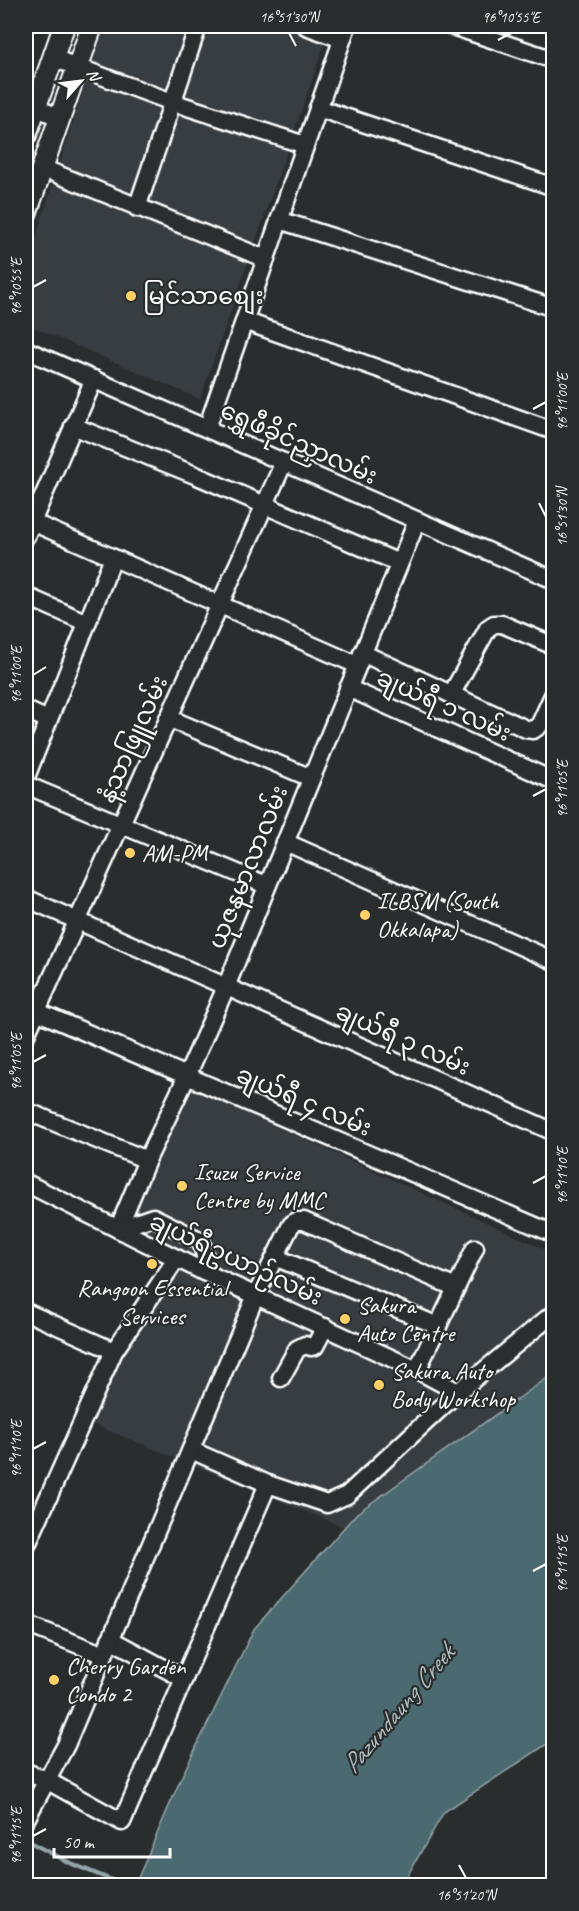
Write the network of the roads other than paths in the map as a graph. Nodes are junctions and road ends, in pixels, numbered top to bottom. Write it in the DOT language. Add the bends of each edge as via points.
graph roads {
  1 [pos="64,26"];
  2 [pos="92,26"];
  3 [pos="198,26"];
  4 [pos="306,26"];
  5 [pos="452,26"];
  6 [pos="345,32"];
  7 [pos="53,58"];
  8 [pos="554,60"];
  9 [pos="78,67"];
  10 [pos="172,102"];
  11 [pos="31,105"];
  12 [pos="318,108"];
  13 [pos="60,118"];
  14 [pos="26,135"];
  15 [pos="305,145"];
  16 [pos="42,168"];
  17 [pos="554,187"];
  18 [pos="137,208"];
  19 [pos="26,214"];
  20 [pos="279,220"];
  21 [pos="266,259"];
  22 [pos="554,308"];
  23 [pos="244,321"];
  24 [pos="26,350"];
  25 [pos="94,380"];
  26 [pos="73,426"];
  27 [pos="207,429"];
  28 [pos="554,431"];
  29 [pos="284,462"];
  30 [pos="265,504"];
  31 [pos="417,521"];
  32 [pos="29,529"];
  33 [pos="113,558"];
  34 [pos="399,563"];
  35 [pos="554,580"];
  36 [pos="26,596"];
  37 [pos="220,604"];
  38 [pos="87,623"];
  39 [pos="554,646"];
  40 [pos="360,659"];
  41 [pos="348,688"];
  42 [pos="554,693"];
  43 [pos="451,695"];
  44 [pos="26,710"];
  45 [pos="168,718"];
  46 [pos="48,720"];
  47 [pos="26,777"];
  48 [pos="311,778"];
  49 [pos="554,781"];
  50 [pos="26,785"];
  51 [pos="120,825"];
  52 [pos="285,842"];
  53 [pos="266,885"];
  54 [pos="26,898"];
  55 [pos="77,922"];
  56 [pos="554,961"];
  57 [pos="230,988"];
  58 [pos="36,1011"];
  59 [pos="26,1035"];
  60 [pos="187,1076"];
  61 [pos="26,1111"];
  62 [pos="554,1132"];
  63 [pos="147,1160"];
  64 [pos="26,1183"];
  65 [pos="118,1229"];
  66 [pos="554,1234"];
  67 [pos="475,1248"];
  68 [pos="275,1257"];
  69 [pos="177,1258"];
  70 [pos="204,1272"];
  71 [pos="456,1288"];
  72 [pos="256,1295"];
  73 [pos="26,1312"];
  74 [pos="554,1313"];
  75 [pos="438,1326"];
  76 [pos="325,1327"];
  77 [pos="114,1352"];
  78 [pos="417,1370"];
  79 [pos="281,1378"];
  80 [pos="458,1392"];
  81 [pos="191,1450"];
  82 [pos="267,1484"];
  83 [pos="26,1547"];
  84 [pos="26,1624"];
  85 [pos="107,1647"];
  86 [pos="184,1679"];
  87 [pos="26,1772"];
  88 [pos="46,1780"];
  89 [pos="26,1819"];
  1 -- 7 [label="main road"];
  2 -- 9 [label="main road"];
  3 -- 10 [label="street"];
  4 -- 6 [label="street"];
  5 -- 8 [label="street"];
  6 -- 12 [label="street"];
  7 -- 9 [label="street"];
  7 -- 11 [label="main road"];
  9 -- 10 [label="street"];
  9 -- 13 [label="main road"];
  10 -- 15 [label="street"];
  10 -- 18 [label="street"];
  11 -- 13 [label="street"];
  11 -- 14 [label="main road"];
  12 -- 15 [label="street"];
  12 -- 17 [label="street"];
  13 -- 16 [label="main road"];
  15 -- 20 [label="street"];
  16 -- 18 [label="street"];
  16 -- 19 [label="main road"];
  18 -- 21 [label="street"];
  20 -- 21 [label="street"];
  20 -- 22 [label="street"];
  21 -- 23 [label="street"];
  23 -- 27 [label="street"];
  23 -- 28 [label="street"];
  24 -- 25 [label="street, ရွှေဖီခိုင်ညှာလမ်း"];
  25 -- 26 [label="street"];
  25 -- 27 [label="street, ရွှေဖီခိုင်ညှာလမ်း"];
  26 -- 30 [label="street"];
  26 -- 32 [label="street"];
  27 -- 29 [label="street, ရွှေဖီခိုင်ညှာလမ်း"];
  29 -- 30 [label="street, နံ့သာဖြူလမ်း"];
  29 -- 31 [label="street, ရွှေဖီခိုင်ညှာလမ်း"];
  30 -- 34 [label="street"];
  30 -- 37 [label="street, နံ့သာဖြူလမ်း"];
  31 -- 34 [label="street, ယုဇနမာလာလမ်း"];
  31 -- 35 [label="street, ရွှေဖီခိုင်ညှာလမ်း"];
  32 -- 33 [label="street"];
  33 -- 37 [label="street"];
  33 -- 38 [label="street"];
  34 -- 40 [label="street, ယုဇနမာလာလမ်း"];
  36 -- 38 [label="street"];
  37 -- 40 [label="street"];
  37 -- 45 [label="street, နံ့သာဖြူလမ်း"];
  38 -- 46 [label="street"];
  39 -- 43 [label="street" via="494,624 488,628"];
  40 -- 41 [label="street, ယုဇနမာလာလမ်း"];
  40 -- 43 [label="street"];
  41 -- 48 [label="street, ယုဇနမာလာလမ်း"];
  41 -- 49 [label="street, ချယ်ရီ ၁ လမ်း"];
  42 -- 43 [label="street" via="539,726 533,730"];
  44 -- 46 [label="street"];
  45 -- 48 [label="street"];
  45 -- 51 [label="street, နံ့သာဖြူလမ်း"];
  46 -- 47 [label="street"];
  48 -- 52 [label="street, ယုဇနမာလာလမ်း"];
  50 -- 51 [label="street"];
  51 -- 53 [label="street"];
  51 -- 55 [label="street, နံ့သာဖြူလမ်း"];
  52 -- 53 [label="street, ယုဇနမာလာလမ်း"];
  52 -- 56 [label="street"];
  53 -- 57 [label="street, ယုဇနမာလာလမ်း"];
  54 -- 55 [label="street, ချယ်ရီ ၃ လမ်း"];
  55 -- 57 [label="street, ချယ်ရီ ၃ လမ်း"];
  55 -- 58 [label="street, နံ့သာဖြူလမ်း"];
  57 -- 60 [label="street, ယုဇနမာလာလမ်း"];
  57 -- 62 [label="street, ချယ်ရီ ၃ လမ်း"];
  58 -- 59 [label="street, နံ့သာဖြူလမ်း"];
  58 -- 60 [label="street, ချယ်ရီ ၄ လမ်း"];
  60 -- 63 [label="street, ယုဇနမာလာလမ်း"];
  60 -- 66 [label="street, ချယ်ရီ ၄ လမ်း"];
  61 -- 63 [label="street"];
  63 -- 65 [label="street, ယုဇနမာလာလမ်း"];
  64 -- 65 [label="street, ချယ်ရီဥယာဉ်လမ်း"];
  65 -- 69 [label="street, ချယ်ရီဥယာဉ်လမ်း"];
  65 -- 70 [label="street" via="153,1217 176,1227 201,1241"];
  67 -- 71 [label="street"];
  68 -- 71 [label="street" via="291,1225 304,1221"];
  68 -- 72 [label="street"];
  68 -- 75 [label="street"];
  69 -- 70 [label="street, ချယ်ရီဥယာဉ်လမ်း"];
  69 -- 77 [label="street"];
  70 -- 72 [label="street, ချယ်ရီဥယာဉ်လမ်း"];
  71 -- 75 [label="street"];
  72 -- 76 [label="street, ချယ်ရီဥယာဉ်လမ်း"];
  72 -- 81 [label="street"];
  73 -- 77 [label="street"];
  74 -- 80 [label="street"];
  75 -- 78 [label="street"];
  76 -- 78 [label="street, ချယ်ရီဥယာဉ်လမ်း"];
  76 -- 79 [label="street" via="315,1346 297,1349"];
  77 -- 83 [label="street"];
  78 -- 80 [label="street, ချယ်ရီဥယာဉ်လမ်း"];
  80 -- 82 [label="street" via="337,1501 327,1504"];
  81 -- 82 [label="street"];
  81 -- 85 [label="street"];
  82 -- 86 [label="street"];
  84 -- 85 [label="street"];
  85 -- 86 [label="street"];
  85 -- 88 [label="street" via="66,1745"];
  86 -- 88 [label="street" via="122,1822"];
  87 -- 88 [label="street"];
  88 -- 89 [label="street"];
}
